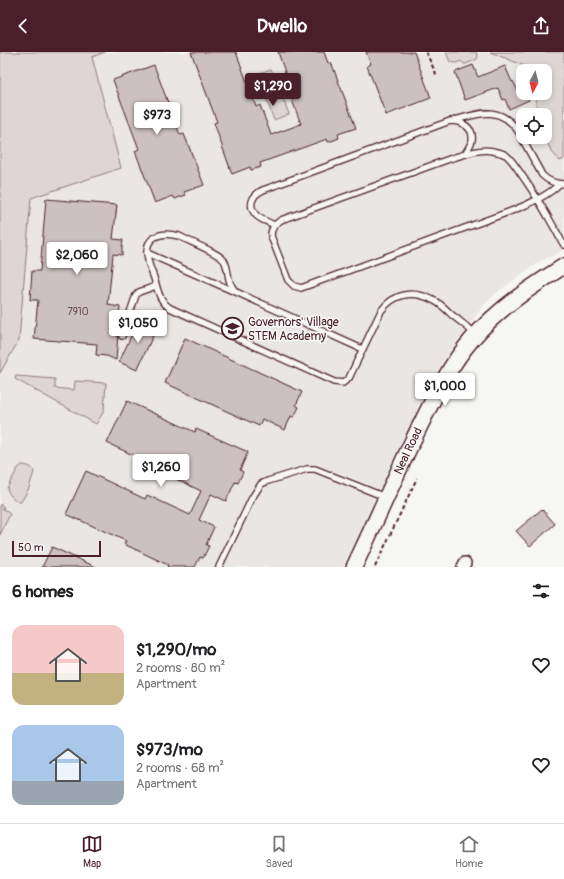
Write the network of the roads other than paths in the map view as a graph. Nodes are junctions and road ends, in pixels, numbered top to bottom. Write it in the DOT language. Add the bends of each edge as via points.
graph roads {
  1 [pos="450,121"];
  2 [pos="465,154"];
  3 [pos="561,184"];
  4 [pos="538,198"];
  5 [pos="274,225"];
  6 [pos="564,245"];
  7 [pos="147,252"];
  8 [pos="564,266"];
  9 [pos="156,286"];
  10 [pos="241,295"];
  11 [pos="476,335"];
  12 [pos="122,336"];
  13 [pos="362,349"];
  14 [pos="386,498"];
  15 [pos="219,567"];
  16 [pos="354,567"];
  1 -- 2 [label="lane" via="462,123 471,131 472,140"];
  1 -- 3 [label="lane" via="486,113 505,118 518,131 542,175"];
  1 -- 5 [label="lane" via="259,192 253,198 254,211 261,219"];
  2 -- 4 [label="lane" via="484,150 503,154 510,159"];
  2 -- 5 [label="lane" via="281,220"];
  3 -- 4 [label="lane"];
  4 -- 5 [label="lane" via="514,210 301,288 291,284 285,276 271,236"];
  4 -- 6 [label="lane"];
  7 -- 9 [label="lane"];
  7 -- 10 [label="lane"];
  7 -- 10 [label="lane" via="149,243 156,236 178,236 224,260 230,284"];
  8 -- 11 [label="street, Neal Road" via="506,307"];
  9 -- 12 [label="lane" via="136,295"];
  9 -- 13 [label="lane" via="163,302 170,308 334,382 343,383 349,378"];
  10 -- 13 [label="lane"];
  11 -- 13 [label="lane" via="442,305 412,294 394,299 385,305"];
  11 -- 14 [label="street, Neal Road" via="457,358 442,383"];
  14 -- 15 [label="lane" via="315,469 268,481 261,484 252,498"];
  14 -- 16 [label="street, Neal Road"];
}
